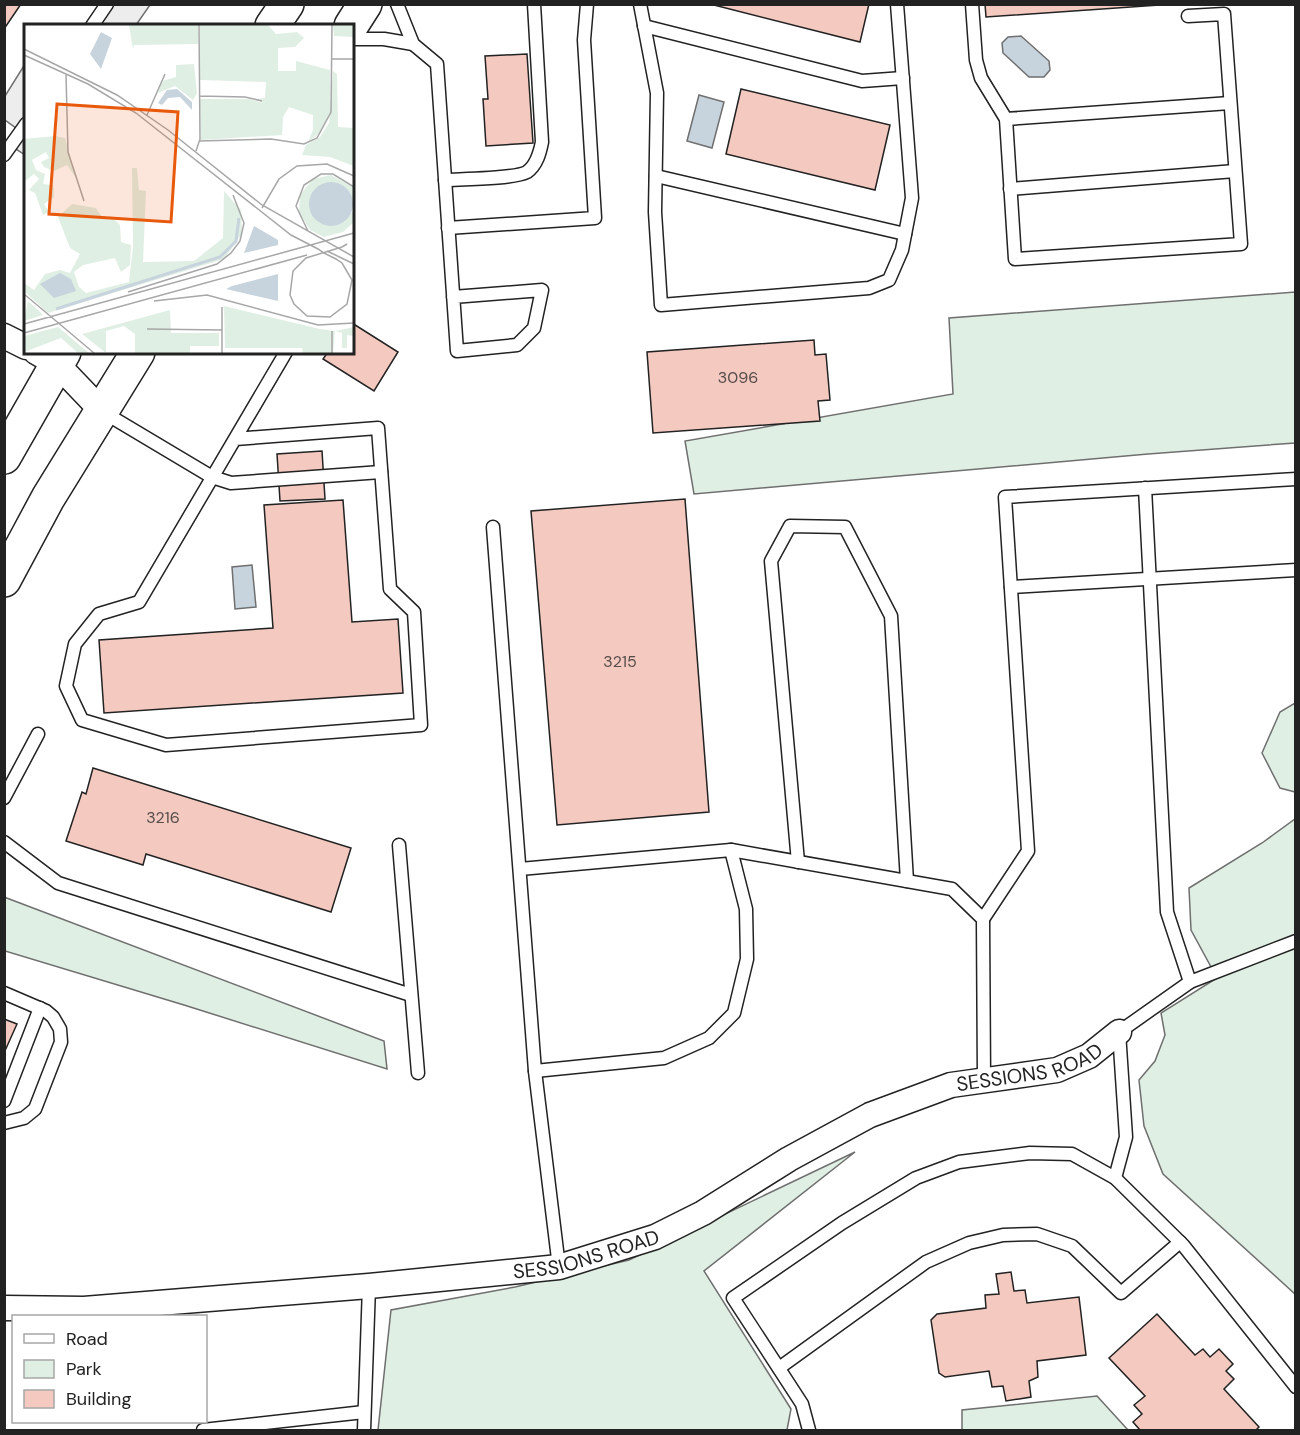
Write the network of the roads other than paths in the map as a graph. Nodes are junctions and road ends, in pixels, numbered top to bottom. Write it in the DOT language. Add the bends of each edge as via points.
graph roads {
  1 [pos="287,4"];
  2 [pos="365,4"];
  3 [pos="397,4"];
  4 [pos="534,4"];
  5 [pos="587,4"];
  6 [pos="640,4"];
  7 [pos="897,4"];
  8 [pos="972,4"];
  9 [pos="105,5"];
  10 [pos="1188,16"];
  11 [pos="93,24"];
  12 [pos="274,24"];
  13 [pos="352,24"];
  14 [pos="644,26"];
  15 [pos="354,39"];
  16 [pos="413,44"];
  17 [pos="903,78"];
  18 [pos="1230,103"];
  19 [pos="1006,118"];
  20 [pos="24,127"];
  21 [pos="4,155"];
  22 [pos="1236,171"];
  23 [pos="656,176"];
  24 [pos="445,180"];
  25 [pos="1010,189"];
  26 [pos="448,228"];
  27 [pos="905,234"];
  28 [pos="453,297"];
  29 [pos="4,336"];
  30 [pos="24,346"];
  31 [pos="137,354"];
  32 [pos="285,354"];
  33 [pos="52,356"];
  34 [pos="102,411"];
  35 [pos="235,439"];
  36 [pos="4,457"];
  37 [pos="381,472"];
  38 [pos="212,477"];
  39 [pos="1296,479"];
  40 [pos="1145,488"];
  41 [pos="493,527"];
  42 [pos="1296,570"];
  43 [pos="1150,579"];
  44 [pos="4,580"];
  45 [pos="1011,587"];
  46 [pos="38,734"];
  47 [pos="4,798"];
  48 [pos="4,842"];
  49 [pos="399,845"];
  50 [pos="731,850"];
  51 [pos="798,862"];
  52 [pos="520,869"];
  53 [pos="907,881"];
  54 [pos="983,919"];
  55 [pos="1296,941"];
  56 [pos="1190,981"];
  57 [pos="4,993"];
  58 [pos="411,995"];
  59 [pos="40,1008"];
  60 [pos="1119,1032"];
  61 [pos="535,1071"];
  62 [pos="418,1073"];
  63 [pos="984,1080"];
  64 [pos="4,1101"];
  65 [pos="4,1123"];
  66 [pos="1115,1178"];
  67 [pos="1180,1242"];
  68 [pos="559,1267"];
  69 [pos="369,1286"];
  70 [pos="4,1308"];
  71 [pos="779,1368"];
  72 [pos="1296,1387"];
  73 [pos="364,1412"];
  74 [pos="203,1431"];
  75 [pos="364,1431"];
  76 [pos="809,1431"];
  1 -- 12 [label="highway"];
  2 -- 13 [label="highway"];
  3 -- 16 [label="lane"];
  4 -- 24 [label="lane" via="540,153 526,172 513,176"];
  5 -- 26 [label="lane" via="584,40 595,218"];
  6 -- 14 [label="lane"];
  7 -- 17 [label="lane"];
  8 -- 19 [label="lane" via="981,78"];
  9 -- 11 [label="lane"];
  10 -- 18 [label="lane" via="1224,14"];
  14 -- 17 [label="lane" via="862,81"];
  14 -- 23 [label="lane" via="657,93"];
  15 -- 16 [label="lane"];
  16 -- 24 [label="lane" via="437,64"];
  17 -- 27 [label="lane" via="912,198"];
  18 -- 19 [label="lane"];
  18 -- 22 [label="lane"];
  19 -- 25 [label="lane"];
  20 -- 21 [label="lane"];
  22 -- 25 [label="lane"];
  22 -- 25 [label="lane" via="1241,244 1015,259"];
  23 -- 27 [label="lane"];
  23 -- 27 [label="lane" via="662,304 869,288 889,280"];
  24 -- 26 [label="lane"];
  26 -- 28 [label="lane"];
  28 -- 28 [label="lane" via="520,292 542,290 534,328 517,345 457,351"];
  29 -- 30 [label="street"];
  31 -- 34 [label="highway"];
  32 -- 35 [label="lane"];
  33 -- 34 [label="street"];
  33 -- 36 [label="highway"];
  34 -- 38 [label="lane"];
  34 -- 44 [label="highway" via="48,498"];
  35 -- 37 [label="lane" via="378,428"];
  35 -- 38 [label="lane"];
  37 -- 38 [label="lane" via="231,483"];
  37 -- 38 [label="lane" via="390,589 414,612 421,725 166,745 82,720 66,686 75,644 99,614 139,603"];
  39 -- 40 [label="lane"];
  40 -- 43 [label="lane"];
  40 -- 45 [label="lane" via="1005,497"];
  41 -- 52 [label="lane"];
  42 -- 43 [label="lane"];
  43 -- 45 [label="lane"];
  43 -- 56 [label="lane" via="1167,912"];
  45 -- 54 [label="lane" via="1028,851"];
  46 -- 47 [label="lane"];
  48 -- 58 [label="lane" via="58,883"];
  49 -- 58 [label="lane"];
  50 -- 51 [label="lane"];
  50 -- 52 [label="lane"];
  50 -- 61 [label="lane" via="746,909 747,959 734,1013 709,1038 664,1058"];
  51 -- 53 [label="lane"];
  51 -- 53 [label="lane" via="771,561 790,526 845,527 891,616"];
  52 -- 61 [label="lane"];
  53 -- 54 [label="lane" via="952,889"];
  54 -- 63 [label="lane"];
  55 -- 56 [label="lane"];
  56 -- 60 [label="lane"];
  57 -- 59 [label="lane"];
  58 -- 62 [label="lane"];
  59 -- 64 [label="lane"];
  59 -- 65 [label="lane" via="53,1017 62,1042 35,1109 24,1118"];
  60 -- 63 [label="street, SESSIONS ROAD" via="1089,1056 1056,1070"];
  60 -- 66 [label="lane" via="1126,1137"];
  61 -- 68 [label="lane"];
  63 -- 68 [label="street, SESSIONS ROAD" via="951,1085 870,1115 656,1237"];
  66 -- 67 [label="lane"];
  66 -- 71 [label="lane" via="1072,1154 1030,1153 959,1162 916,1178 733,1298"];
  67 -- 71 [label="lane" via="1121,1293 1072,1245 1037,1234 1003,1235 969,1243 926,1262"];
  67 -- 72 [label="lane"];
  68 -- 69 [label="street, SESSIONS ROAD"];
  69 -- 70 [label="street, SESSIONS ROAD" via="84,1309"];
  69 -- 73 [label="lane"];
  71 -- 76 [label="lane" via="802,1404"];
  73 -- 74 [label="lane"];
  73 -- 75 [label="lane"];
}
